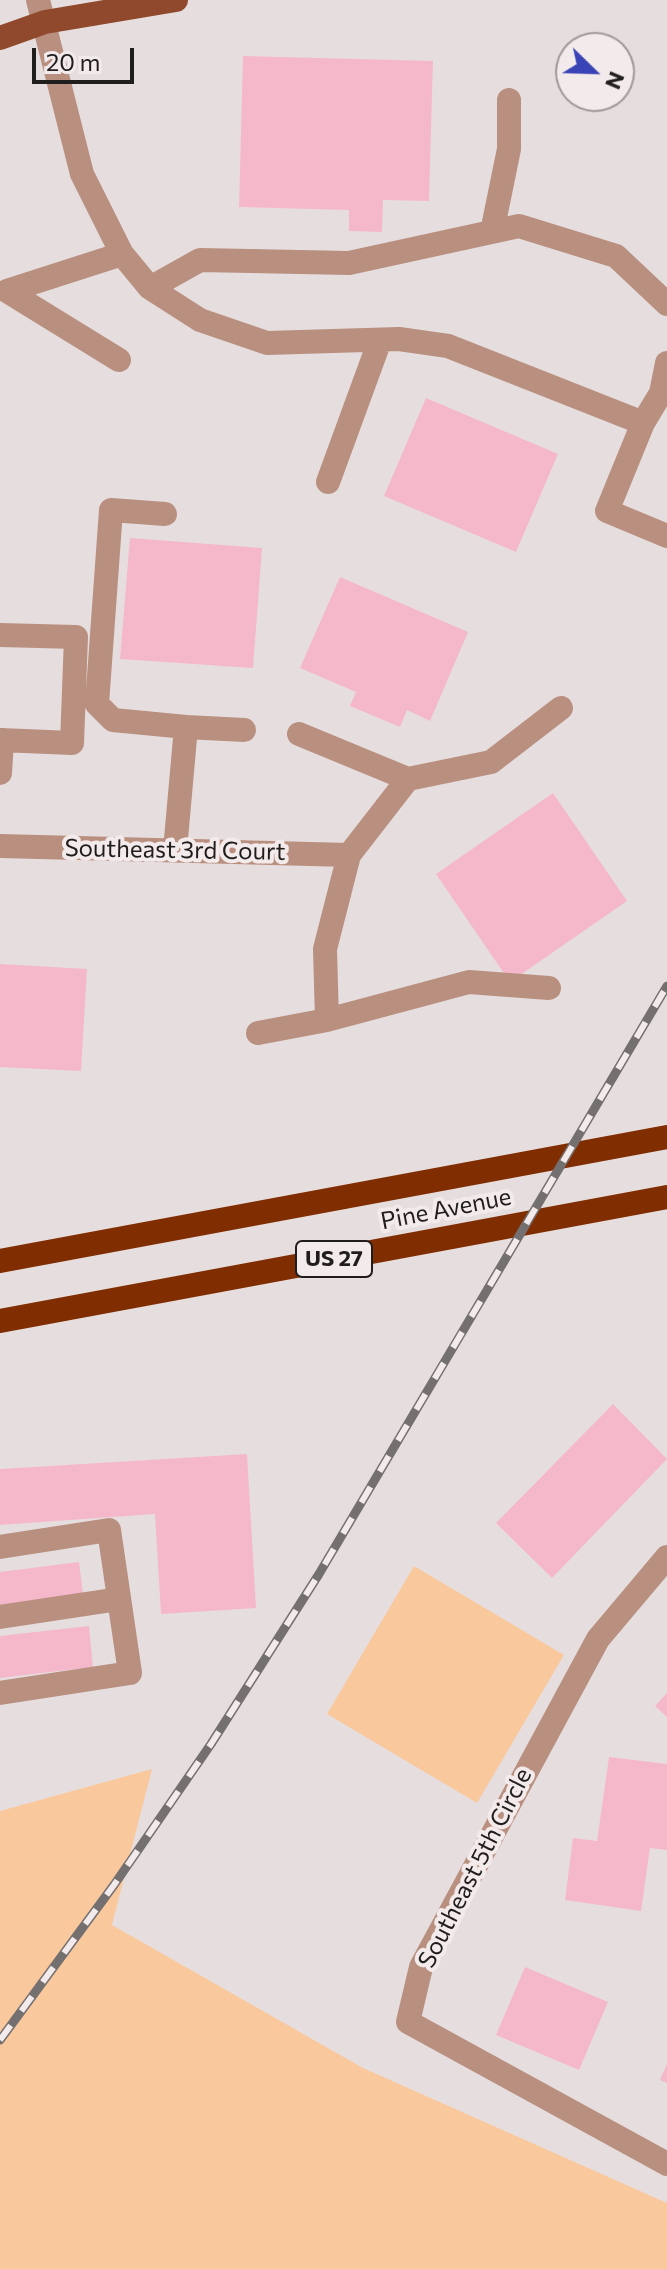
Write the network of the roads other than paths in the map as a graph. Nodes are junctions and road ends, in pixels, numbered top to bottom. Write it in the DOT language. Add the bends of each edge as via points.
graph roads {
  1 [pos="176,0"];
  2 [pos="42,11"];
  3 [pos="0,38"];
  4 [pos="509,100"];
  5 [pos="492,232"];
  6 [pos="122,254"];
  7 [pos="150,288"];
  8 [pos="4,292"];
  9 [pos="667,304"];
  10 [pos="380,340"];
  11 [pos="119,360"];
  12 [pos="667,363"];
  13 [pos="643,423"];
  14 [pos="328,482"];
  15 [pos="165,514"];
  16 [pos="667,536"];
  17 [pos="0,635"];
  18 [pos="561,708"];
  19 [pos="186,727"];
  20 [pos="244,730"];
  21 [pos="299,734"];
  22 [pos="1,740"];
  23 [pos="0,773"];
  24 [pos="408,779"];
  25 [pos="0,846"];
  26 [pos="175,850"];
  27 [pos="349,855"];
  28 [pos="549,988"];
  29 [pos="327,1020"];
  30 [pos="258,1033"];
  31 [pos="667,1137"];
  32 [pos="667,1197"];
  33 [pos="0,1261"];
  34 [pos="0,1321"];
  35 [pos="0,1547"];
  36 [pos="667,1557"];
  37 [pos="119,1599"];
  38 [pos="0,1617"];
  39 [pos="0,1693"];
  40 [pos="667,2164"];
  1 -- 2 [label="main road"];
  2 -- 3 [label="main road"];
  2 -- 6 [label="street" via="82,174"];
  4 -- 5 [label="street" via="509,149"];
  5 -- 7 [label="street" via="349,263 200,260"];
  5 -- 9 [label="street" via="519,226 616,256"];
  6 -- 7 [label="street"];
  6 -- 8 [label="street"];
  7 -- 10 [label="street" via="200,320 267,343"];
  8 -- 11 [label="street"];
  10 -- 13 [label="street" via="448,346"];
  10 -- 14 [label="street"];
  12 -- 13 [label="street" via="661,393"];
  13 -- 16 [label="street" via="607,511"];
  15 -- 19 [label="street" via="111,510 97,704 113,720"];
  17 -- 22 [label="street" via="76,637 72,743"];
  18 -- 24 [label="street" via="491,762"];
  19 -- 20 [label="street"];
  19 -- 26 [label="street"];
  21 -- 24 [label="street"];
  22 -- 23 [label="street"];
  24 -- 27 [label="street"];
  25 -- 26 [label="street, Southeast 3rd Court"];
  26 -- 27 [label="street, Southeast 3rd Court"];
  27 -- 29 [label="street" via="325,949"];
  28 -- 29 [label="street" via="469,982"];
  29 -- 30 [label="street"];
  31 -- 33 [label="highway, Pine Avenue / US 27"];
  32 -- 34 [label="highway, Pine Avenue / US 27"];
  35 -- 37 [label="street" via="109,1530"];
  36 -- 40 [label="street, Southeast 5th Circle" via="598,1639 583,1665 421,1967 408,2022"];
  37 -- 38 [label="street"];
  37 -- 39 [label="street" via="130,1673"];
}
